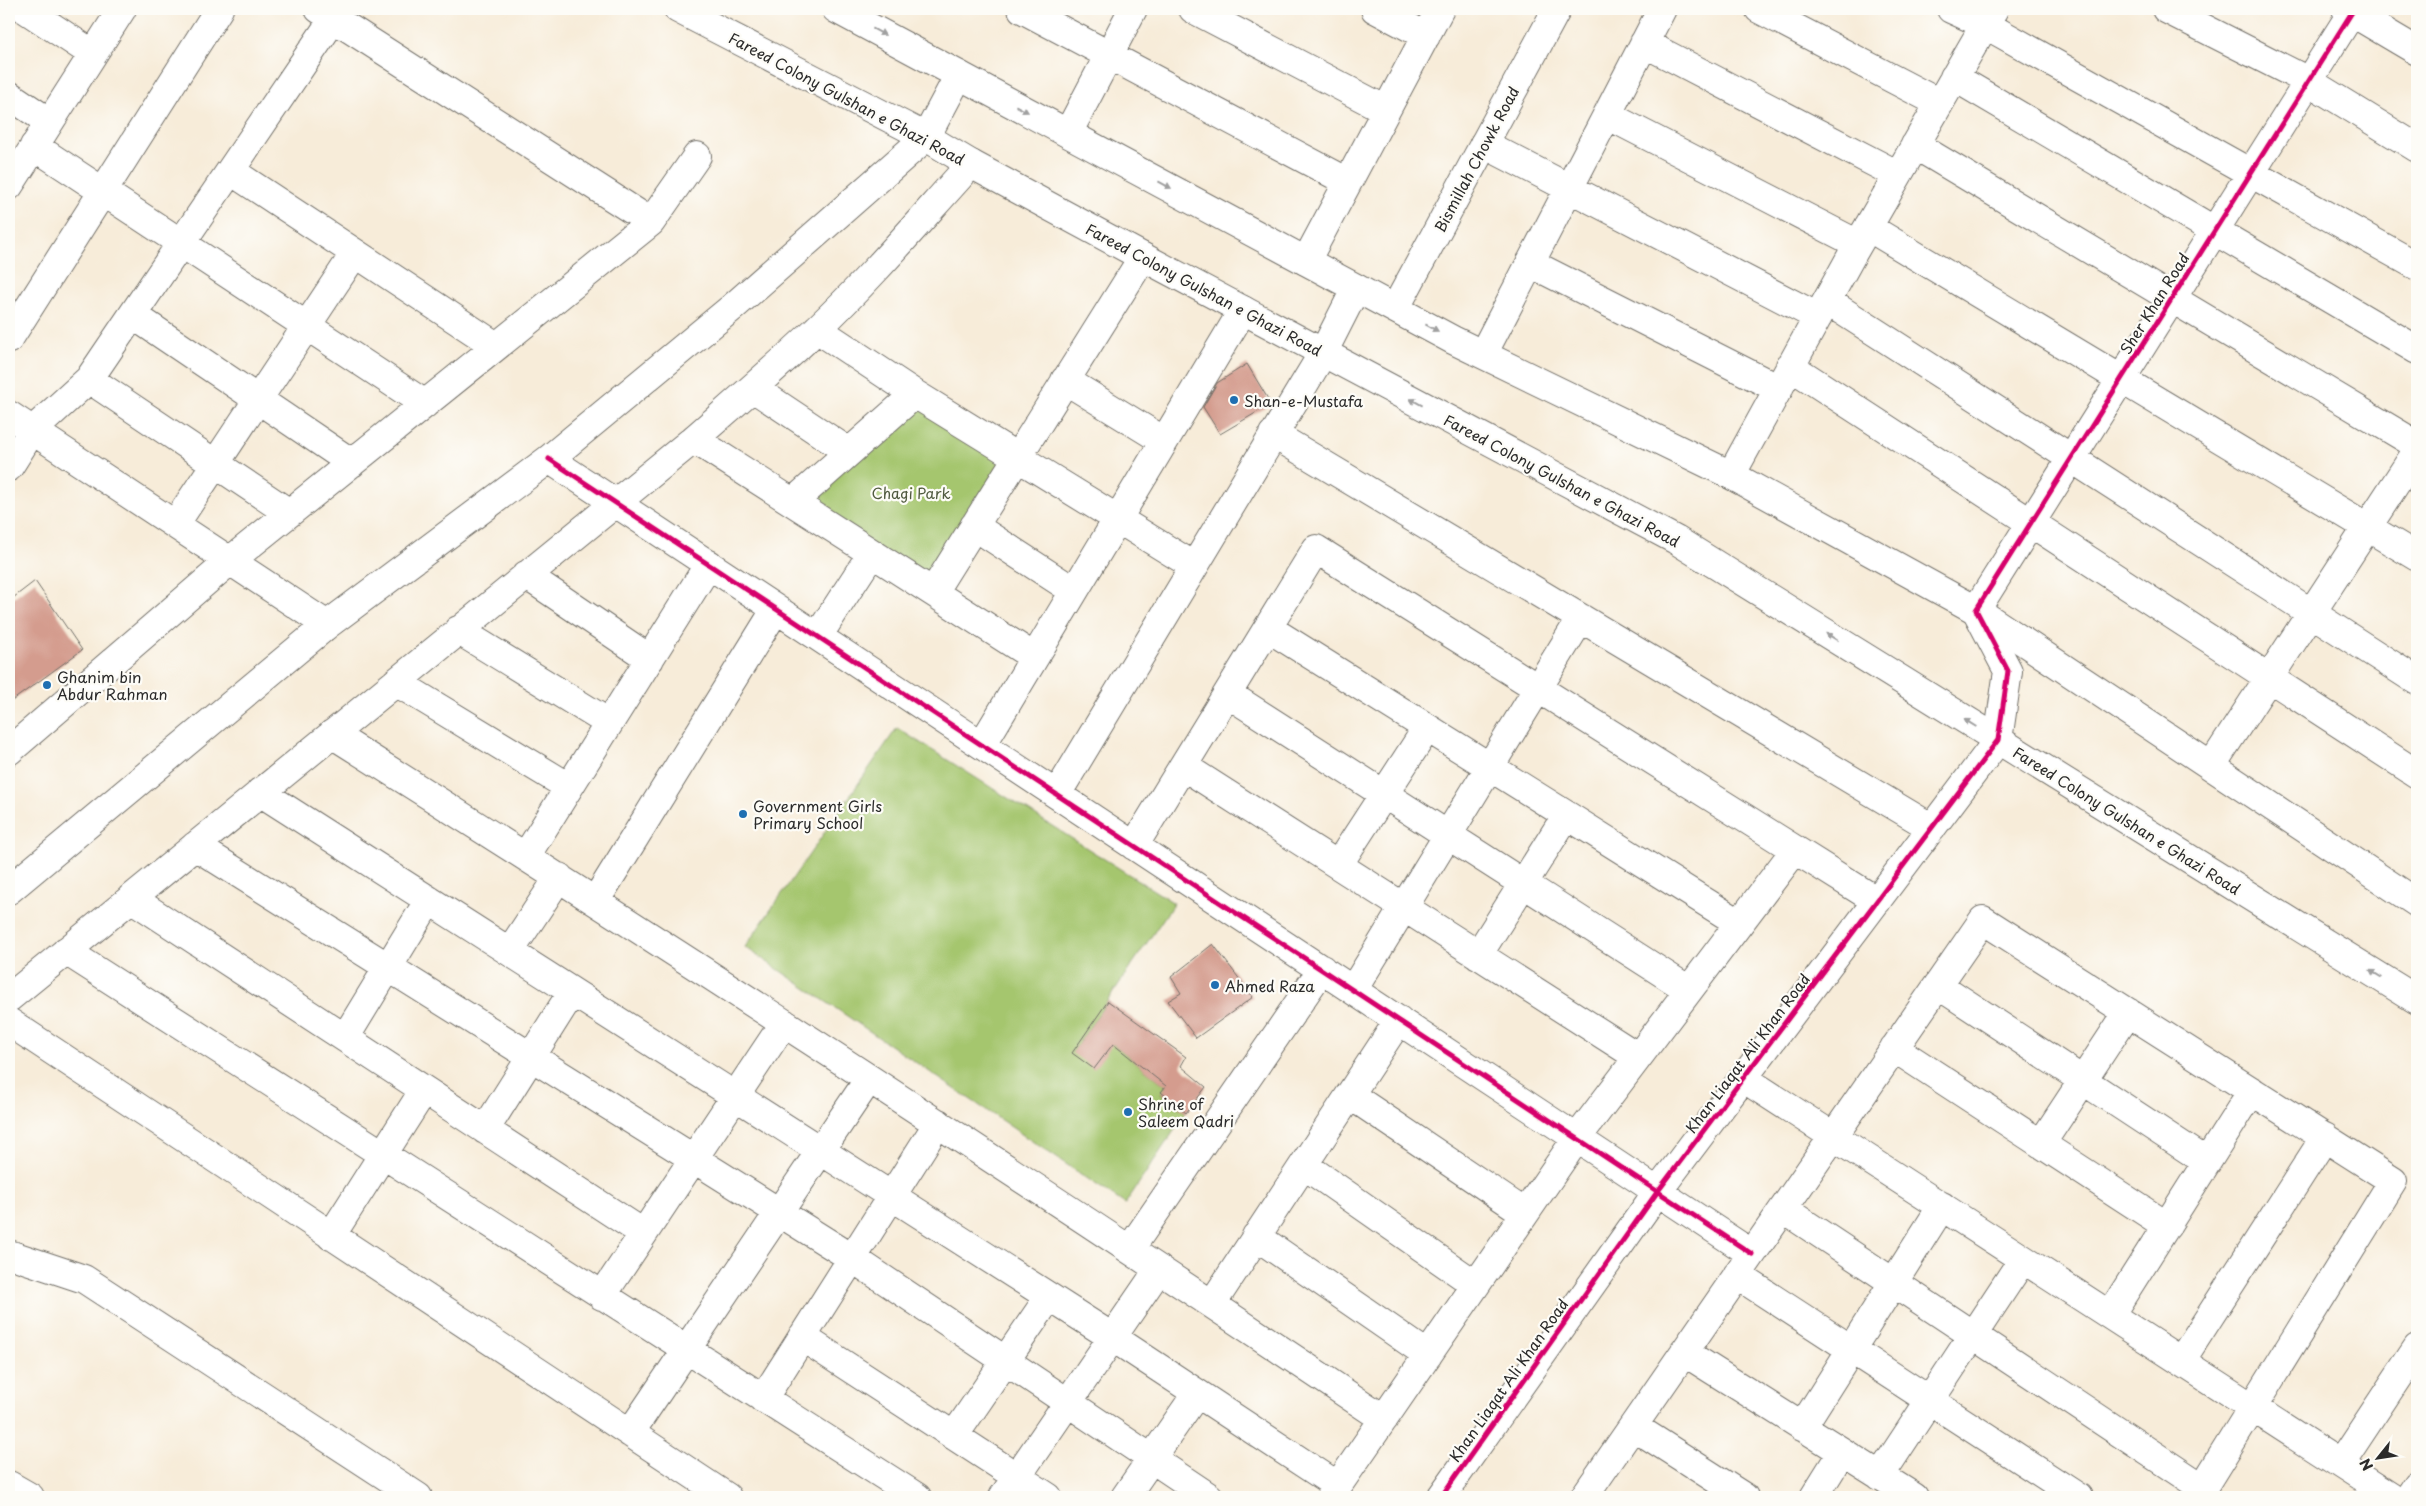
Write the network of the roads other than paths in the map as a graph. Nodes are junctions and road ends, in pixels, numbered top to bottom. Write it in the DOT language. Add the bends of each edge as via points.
graph roads {
  1 [pos="24,9"];
  2 [pos="122,9"];
  3 [pos="219,9"];
  4 [pos="678,9"];
  5 [pos="836,9"];
  6 [pos="1022,9"];
  7 [pos="1133,9"];
  8 [pos="1193,9"];
  9 [pos="1375,9"];
  10 [pos="1440,9"];
  11 [pos="1557,9"];
  12 [pos="1662,9"];
  13 [pos="1759,9"];
  14 [pos="1951,9"];
  15 [pos="2166,9"];
  16 [pos="2351,10"];
  17 [pos="331,12"];
  18 [pos="1989,17"];
  19 [pos="1426,36"];
  20 [pos="1644,42"];
  21 [pos="2417,51"];
  22 [pos="92,54"];
  23 [pos="1109,55"];
  24 [pos="959,75"];
  25 [pos="1954,77"];
  26 [pos="2308,81"];
  27 [pos="9,95"];
  28 [pos="1939,103"];
  29 [pos="1386,110"];
  30 [pos="1607,115"];
  31 [pos="49,122"];
  32 [pos="1068,133"];
  33 [pos="926,137"];
  34 [pos="1484,144"];
  35 [pos="34,146"];
  36 [pos="1915,146"];
  37 [pos="2417,148"];
  38 [pos="697,156"];
  39 [pos="971,164"];
  40 [pos="231,171"];
  41 [pos="2251,173"];
  42 [pos="1898,175"];
  43 [pos="1348,182"];
  44 [pos="9,186"];
  45 [pos="1568,188"];
  46 [pos="103,191"];
  47 [pos="651,222"];
  48 [pos="2215,230"];
  49 [pos="1863,235"];
  50 [pos="181,243"];
  51 [pos="355,253"];
  52 [pos="1143,257"];
  53 [pos="1306,261"];
  54 [pos="1530,263"];
  55 [pos="2417,266"];
  56 [pos="1356,288"];
  57 [pos="2172,299"];
  58 [pos="1395,308"];
  59 [pos="1822,309"];
  60 [pos="1243,310"];
  61 [pos="132,315"];
  62 [pos="307,326"];
  63 [pos="817,330"];
  64 [pos="9,339"];
  65 [pos="496,346"];
  66 [pos="2417,350"];
  67 [pos="1323,353"];
  68 [pos="1482,354"];
  69 [pos="1785,378"];
  70 [pos="89,379"];
  71 [pos="2121,379"];
  72 [pos="1065,380"];
  73 [pos="753,388"];
  74 [pos="915,394"];
  75 [pos="258,399"];
  76 [pos="425,404"];
  77 [pos="9,415"];
  78 [pos="31,432"];
  79 [pos="1273,434"];
  80 [pos="694,439"];
  81 [pos="1164,441"];
  82 [pos="2417,445"];
  83 [pos="2417,451"];
  84 [pos="849,452"];
  85 [pos="1017,456"];
  86 [pos="2072,458"];
  87 [pos="549,459"];
  88 [pos="352,463"];
  89 [pos="215,464"];
  90 [pos="9,467"];
  91 [pos="1731,475"];
  92 [pos="614,502"];
  93 [pos="793,502"];
  94 [pos="289,514"];
  95 [pos="1118,519"];
  96 [pos="176,523"];
  97 [pos="2031,523"];
  98 [pos="974,526"];
  99 [pos="2367,527"];
  100 [pos="872,552"];
  101 [pos="2417,557"];
  102 [pos="231,560"];
  103 [pos="709,564"];
  104 [pos="1194,566"];
  105 [pos="526,575"];
  106 [pos="1074,591"];
  107 [pos="933,592"];
  108 [pos="776,609"];
  109 [pos="1976,610"];
  110 [pos="2312,612"];
  111 [pos="1581,618"];
  112 [pos="327,624"];
  113 [pos="1268,628"];
  114 [pos="458,630"];
  115 [pos="818,636"];
  116 [pos="1034,657"];
  117 [pos="650,659"];
  118 [pos="2269,678"];
  119 [pos="2417,681"];
  120 [pos="396,682"];
  121 [pos="1538,688"];
  122 [pos="1228,694"];
  123 [pos="610,723"];
  124 [pos="1427,728"];
  125 [pos="332,734"];
  126 [pos="1998,740"];
  127 [pos="982,745"];
  128 [pos="9,751"];
  129 [pos="2212,765"];
  130 [pos="1184,766"];
  131 [pos="1490,768"];
  132 [pos="2417,774"];
  133 [pos="569,787"];
  134 [pos="260,792"];
  135 [pos="1057,794"];
  136 [pos="1384,794"];
  137 [pos="1566,816"];
  138 [pos="1932,828"];
  139 [pos="1448,835"];
  140 [pos="195,846"];
  141 [pos="1134,846"];
  142 [pos="1795,850"];
  143 [pos="526,856"];
  144 [pos="1338,865"];
  145 [pos="558,877"];
  146 [pos="1523,884"];
  147 [pos="9,890"];
  148 [pos="131,898"];
  149 [pos="429,900"];
  150 [pos="596,900"];
  151 [pos="1877,901"];
  152 [pos="2417,903"];
  153 [pos="1404,907"];
  154 [pos="1739,924"];
  155 [pos="66,951"];
  156 [pos="510,951"];
  157 [pos="1478,955"];
  158 [pos="388,967"];
  159 [pos="1322,969"];
  160 [pos="1938,985"];
  161 [pos="1353,990"];
  162 [pos="1689,990"];
  163 [pos="572,992"];
  164 [pos="9,998"];
  165 [pos="2417,1000"];
  166 [pos="2128,1012"];
  167 [pos="1399,1020"];
  168 [pos="9,1022"];
  169 [pos="784,1023"];
  170 [pos="345,1038"];
  171 [pos="1894,1048"];
  172 [pos="531,1057"];
  173 [pos="1638,1058"];
  174 [pos="1744,1078"];
  175 [pos="869,1079"];
  176 [pos="2083,1080"];
  177 [pos="424,1090"];
  178 [pos="2252,1091"];
  179 [pos="734,1095"];
  180 [pos="1350,1095"];
  181 [pos="938,1123"];
  182 [pos="485,1130"];
  183 [pos="1833,1136"];
  184 [pos="2325,1137"];
  185 [pos="1577,1138"];
  186 [pos="2042,1144"];
  187 [pos="821,1151"];
  188 [pos="383,1155"];
  189 [pos="692,1158"];
  190 [pos="2207,1162"];
  191 [pos="1304,1165"];
  192 [pos="1658,1191"];
  193 [pos="892,1196"];
  194 [pos="1942,1206"];
  195 [pos="1783,1209"];
  196 [pos="779,1212"];
  197 [pos="1525,1213"];
  198 [pos="2167,1226"];
  199 [pos="643,1233"];
  200 [pos="331,1236"];
  201 [pos="1256,1236"];
  202 [pos="1130,1249"];
  203 [pos="9,1254"];
  204 [pos="852,1258"];
  205 [pos="2023,1259"];
  206 [pos="1745,1264"];
  207 [pos="1159,1269"];
  208 [pos="1893,1282"];
  209 [pos="1476,1285"];
  210 [pos="602,1296"];
  211 [pos="1049,1297"];
  212 [pos="1212,1304"];
  213 [pos="2110,1315"];
  214 [pos="1973,1335"];
  215 [pos="802,1337"];
  216 [pos="1112,1338"];
  217 [pos="2417,1348"];
  218 [pos="686,1350"];
  219 [pos="1851,1350"];
  220 [pos="1684,1352"];
  221 [pos="1428,1355"];
  222 [pos="1005,1361"];
  223 [pos="2181,1361"];
  224 [pos="1197,1393"];
  225 [pos="763,1399"];
  226 [pos="1930,1400"];
  227 [pos="1068,1403"];
  228 [pos="2253,1408"];
  229 [pos="1384,1419"];
  230 [pos="1633,1426"];
  231 [pos="1802,1427"];
  232 [pos="630,1433"];
  233 [pos="954,1436"];
  234 [pos="1842,1452"];
  235 [pos="1152,1459"];
  236 [pos="2340,1464"];
  237 [pos="1880,1476"];
  238 [pos="2417,1484"];
  239 [pos="9,1485"];
  240 [pos="1010,1487"];
  241 [pos="1334,1491"];
  242 [pos="2200,1493"];
  243 [pos="30,1497"];
  244 [pos="418,1497"];
  245 [pos="727,1497"];
  246 [pos="917,1497"];
  247 [pos="1048,1497"];
  248 [pos="1126,1497"];
  249 [pos="1209,1497"];
  250 [pos="1441,1497"];
  251 [pos="1584,1497"];
  252 [pos="1744,1497"];
  253 [pos="1814,1497"];
  254 [pos="1914,1497"];
  255 [pos="2078,1497"];
  256 [pos="2391,1497"];
  257 [pos="2409,1497"];
  1 -- 22 [label="street"];
  2 -- 22 [label="street"];
  3 -- 46 [label="street"];
  4 -- 33 [label="street, Fareed Colony Gulshan e Ghazi Road"];
  5 -- 24 [label="street, one-way"];
  6 -- 23 [label="street"];
  7 -- 23 [label="street"];
  8 -- 29 [label="street"];
  9 -- 19 [label="street"];
  10 -- 19 [label="street"];
  11 -- 34 [label="street, Bismillah Chowk Road"];
  12 -- 20 [label="street"];
  13 -- 28 [label="street"];
  14 -- 18 [label="street"];
  15 -- 26 [label="street"];
  16 -- 21 [label="street"];
  16 -- 26 [label="street, Sher Khan Road"];
  17 -- 40 [label="street"];
  17 -- 47 [label="street"];
  18 -- 25 [label="street"];
  18 -- 41 [label="street"];
  19 -- 29 [label="street"];
  20 -- 30 [label="street"];
  20 -- 42 [label="street"];
  22 -- 31 [label="street"];
  23 -- 32 [label="street"];
  23 -- 43 [label="street"];
  24 -- 32 [label="street, one-way"];
  24 -- 33 [label="street"];
  25 -- 28 [label="street"];
  25 -- 48 [label="street"];
  26 -- 37 [label="street"];
  26 -- 41 [label="street, Sher Khan Road"];
  27 -- 31 [label="street"];
  28 -- 36 [label="street"];
  29 -- 43 [label="street"];
  30 -- 45 [label="street"];
  30 -- 49 [label="street"];
  31 -- 35 [label="street"];
  32 -- 53 [label="street, one-way"];
  33 -- 39 [label="street, Fareed Colony Gulshan e Ghazi Road"];
  33 -- 87 [label="street" via="734,306"];
  34 -- 45 [label="street"];
  34 -- 58 [label="street, Bismillah Chowk Road"];
  35 -- 44 [label="street"];
  35 -- 46 [label="street"];
  36 -- 42 [label="street"];
  36 -- 57 [label="street"];
  38 -- 47 [label="street"];
  39 -- 52 [label="street, Fareed Colony Gulshan e Ghazi Road"];
  39 -- 63 [label="street"];
  40 -- 50 [label="street"];
  40 -- 51 [label="street"];
  41 -- 48 [label="street, Sher Khan Road"];
  41 -- 55 [label="street"];
  42 -- 49 [label="street"];
  43 -- 53 [label="street"];
  45 -- 54 [label="street"];
  45 -- 59 [label="street"];
  46 -- 50 [label="street"];
  46 -- 64 [label="street"];
  47 -- 65 [label="street"];
  48 -- 57 [label="street, Sher Khan Road"];
  48 -- 66 [label="street"];
  49 -- 59 [label="street"];
  49 -- 71 [label="street"];
  50 -- 61 [label="street"];
  50 -- 62 [label="street"];
  51 -- 62 [label="street"];
  51 -- 65 [label="street"];
  52 -- 60 [label="street, Fareed Colony Gulshan e Ghazi Road"];
  52 -- 72 [label="street"];
  53 -- 56 [label="street"];
  54 -- 68 [label="street"];
  54 -- 69 [label="street"];
  56 -- 58 [label="street"];
  56 -- 67 [label="street"];
  57 -- 71 [label="street, Sher Khan Road"];
  57 -- 82 [label="street"];
  58 -- 68 [label="street, one-way"];
  59 -- 69 [label="street"];
  59 -- 86 [label="street"];
  60 -- 67 [label="street, Fareed Colony Gulshan e Ghazi Road"];
  60 -- 81 [label="street"];
  61 -- 70 [label="street"];
  61 -- 75 [label="street"];
  62 -- 75 [label="street"];
  62 -- 76 [label="street"];
  63 -- 73 [label="street"];
  63 -- 74 [label="street"];
  65 -- 76 [label="street"];
  67 -- 79 [label="street"];
  126 -- 67 [label="street, Fareed Colony Gulshan e Ghazi Road, one-way" via="1676,540"];
  68 -- 91 [label="street"];
  69 -- 91 [label="street"];
  69 -- 97 [label="street"];
  70 -- 78 [label="street"];
  70 -- 89 [label="street"];
  71 -- 86 [label="street, Sher Khan Road"];
  71 -- 99 [label="street"];
  72 -- 81 [label="street"];
  72 -- 85 [label="street"];
  73 -- 80 [label="street"];
  73 -- 84 [label="street"];
  74 -- 84 [label="street"];
  74 -- 85 [label="street"];
  75 -- 88 [label="street"];
  75 -- 89 [label="street"];
  76 -- 88 [label="street"];
  77 -- 78 [label="street"];
  78 -- 90 [label="street"];
  78 -- 96 [label="street"];
  79 -- 104 [label="street"];
  79 -- 111 [label="street"];
  80 -- 92 [label="street"];
  80 -- 93 [label="street"];
  81 -- 95 [label="street"];
  83 -- 99 [label="street"];
  84 -- 93 [label="street"];
  85 -- 95 [label="street"];
  85 -- 98 [label="street"];
  86 -- 97 [label="street, Sher Khan Road"];
  86 -- 110 [label="street"];
  87 -- 92 [label="street"];
  87 -- 112 [label="street"];
  88 -- 94 [label="street"];
  89 -- 94 [label="street"];
  89 -- 96 [label="street"];
  91 -- 109 [label="street"];
  92 -- 103 [label="street"];
  92 -- 105 [label="street"];
  93 -- 100 [label="street"];
  94 -- 102 [label="street"];
  95 -- 104 [label="street"];
  95 -- 106 [label="street"];
  96 -- 102 [label="street"];
  97 -- 109 [label="street, Sher Khan Road"];
  97 -- 118 [label="street"];
  98 -- 106 [label="street"];
  98 -- 107 [label="street"];
  99 -- 101 [label="street"];
  99 -- 110 [label="street"];
  100 -- 107 [label="street"];
  100 -- 115 [label="street"];
  102 -- 112 [label="street"];
  102 -- 128 [label="street"];
  103 -- 108 [label="street"];
  103 -- 117 [label="street"];
  104 -- 135 [label="street"];
  105 -- 114 [label="street"];
  105 -- 117 [label="street"];
  106 -- 116 [label="street"];
  107 -- 116 [label="street"];
  108 -- 115 [label="street"];
  108 -- 150 [label="street"];
  109 -- 126 [label="street, Khan Liaqat Ali Khan Road" via="2008,671"];
  109 -- 129 [label="street"];
  110 -- 118 [label="street"];
  110 -- 119 [label="street"];
  111 -- 121 [label="street"];
  111 -- 138 [label="street"];
  112 -- 147 [label="street"];
  113 -- 121 [label="street" via="1316,549"];
  113 -- 122 [label="street"];
  113 -- 124 [label="street"];
  114 -- 120 [label="street"];
  114 -- 123 [label="street"];
  115 -- 127 [label="street"];
  116 -- 127 [label="street"];
  117 -- 123 [label="street"];
  118 -- 129 [label="street"];
  118 -- 132 [label="street"];
  120 -- 125 [label="street"];
  120 -- 133 [label="street"];
  121 -- 131 [label="street"];
  121 -- 142 [label="street"];
  122 -- 130 [label="street"];
  122 -- 136 [label="street"];
  123 -- 133 [label="street"];
  124 -- 131 [label="street"];
  124 -- 136 [label="street"];
  125 -- 134 [label="street"];
  125 -- 143 [label="street"];
  126 -- 138 [label="street, Khan Liaqat Ali Khan Road"];
  165 -- 126 [label="street, Fareed Colony Gulshan e Ghazi Road, one-way"];
  127 -- 135 [label="street"];
  129 -- 152 [label="street"];
  130 -- 141 [label="street"];
  130 -- 144 [label="street"];
  131 -- 137 [label="street"];
  131 -- 139 [label="street"];
  133 -- 143 [label="street"];
  134 -- 140 [label="street"];
  134 -- 149 [label="street"];
  135 -- 141 [label="street"];
  136 -- 139 [label="street"];
  136 -- 144 [label="street"];
  137 -- 146 [label="street"];
  137 -- 154 [label="street"];
  138 -- 151 [label="street, Khan Liaqat Ali Khan Road"];
  139 -- 146 [label="street"];
  139 -- 153 [label="street"];
  140 -- 148 [label="street"];
  140 -- 158 [label="street"];
  141 -- 159 [label="street"];
  142 -- 151 [label="street"];
  142 -- 154 [label="street"];
  143 -- 145 [label="street"];
  144 -- 153 [label="street"];
  145 -- 150 [label="street"];
  145 -- 156 [label="street"];
  146 -- 157 [label="street"];
  146 -- 162 [label="street"];
  148 -- 155 [label="street"];
  148 -- 170 [label="street"];
  149 -- 156 [label="street"];
  149 -- 158 [label="street"];
  150 -- 169 [label="street"];
  151 -- 174 [label="street, Khan Liaqat Ali Khan Road"];
  153 -- 157 [label="street"];
  153 -- 161 [label="street"];
  154 -- 162 [label="street"];
  155 -- 164 [label="street"];
  155 -- 188 [label="street"];
  156 -- 163 [label="street"];
  157 -- 173 [label="street"];
  158 -- 170 [label="street"];
  158 -- 172 [label="street"];
  159 -- 161 [label="street"];
  159 -- 202 [label="street"];
  160 -- 166 [label="street" via="1983,920"];
  160 -- 171 [label="street"];
  160 -- 176 [label="street"];
  161 -- 167 [label="street"];
  162 -- 173 [label="street"];
  163 -- 172 [label="street"];
  163 -- 179 [label="street"];
  166 -- 176 [label="street"];
  166 -- 178 [label="street"];
  167 -- 180 [label="street"];
  167 -- 185 [label="street"];
  168 -- 200 [label="street"];
  169 -- 175 [label="street"];
  169 -- 179 [label="street"];
  170 -- 177 [label="street"];
  171 -- 183 [label="street"];
  171 -- 186 [label="street"];
  172 -- 182 [label="street"];
  172 -- 189 [label="street"];
  173 -- 185 [label="street"];
  174 -- 183 [label="street"];
  174 -- 192 [label="street, Khan Liaqat Ali Khan Road"];
  175 -- 181 [label="street"];
  175 -- 187 [label="street"];
  176 -- 186 [label="street"];
  176 -- 190 [label="street"];
  177 -- 182 [label="street"];
  177 -- 188 [label="street"];
  178 -- 184 [label="street"];
  178 -- 190 [label="street"];
  179 -- 187 [label="street"];
  179 -- 189 [label="street"];
  180 -- 191 [label="street"];
  180 -- 197 [label="street"];
  181 -- 193 [label="street"];
  181 -- 202 [label="street"];
  182 -- 199 [label="street"];
  183 -- 194 [label="street"];
  183 -- 195 [label="street"];
  184 -- 223 [label="street"];
  184 -- 228 [label="street" via="2393,1181"];
  185 -- 192 [label="street"];
  185 -- 197 [label="street"];
  186 -- 198 [label="street"];
  187 -- 193 [label="street"];
  187 -- 196 [label="street"];
  188 -- 200 [label="street"];
  188 -- 210 [label="street"];
  189 -- 196 [label="street"];
  189 -- 199 [label="street"];
  190 -- 198 [label="street"];
  191 -- 201 [label="street"];
  191 -- 209 [label="street"];
  192 -- 206 [label="street"];
  192 -- 250 [label="street, Khan Liaqat Ali Khan Road"];
  193 -- 204 [label="street"];
  193 -- 211 [label="street"];
  194 -- 205 [label="street"];
  194 -- 208 [label="street"];
  195 -- 206 [label="street"];
  195 -- 208 [label="street"];
  196 -- 204 [label="street"];
  196 -- 218 [label="street"];
  197 -- 209 [label="street"];
  198 -- 213 [label="street"];
  199 -- 210 [label="street"];
  200 -- 232 [label="street"];
  201 -- 212 [label="street"];
  201 -- 221 [label="street"];
  202 -- 207 [label="street"];
  203 -- 244 [label="street" via="84,1279"];
  204 -- 215 [label="street"];
  204 -- 222 [label="street"];
  205 -- 213 [label="street"];
  205 -- 214 [label="street"];
  206 -- 219 [label="street"];
  206 -- 220 [label="street"];
  207 -- 212 [label="street"];
  207 -- 216 [label="street"];
  208 -- 214 [label="street"];
  208 -- 219 [label="street"];
  209 -- 221 [label="street"];
  210 -- 218 [label="street"];
  211 -- 216 [label="street"];
  211 -- 222 [label="street"];
  212 -- 229 [label="street"];
  213 -- 223 [label="street"];
  214 -- 226 [label="street"];
  214 -- 242 [label="street"];
  215 -- 225 [label="street"];
  215 -- 233 [label="street"];
  216 -- 224 [label="street"];
  216 -- 227 [label="street"];
  217 -- 236 [label="street"];
  218 -- 225 [label="street"];
  218 -- 232 [label="street"];
  219 -- 226 [label="street"];
  219 -- 231 [label="street"];
  220 -- 230 [label="street"];
  220 -- 231 [label="street"];
  221 -- 229 [label="street"];
  222 -- 227 [label="street"];
  222 -- 233 [label="street"];
  223 -- 228 [label="street"];
  224 -- 235 [label="street"];
  224 -- 241 [label="street"];
  225 -- 246 [label="street"];
  226 -- 237 [label="street"];
  226 -- 255 [label="street"];
  227 -- 235 [label="street"];
  227 -- 240 [label="street"];
  228 -- 236 [label="street"];
  228 -- 242 [label="street"];
  229 -- 241 [label="street"];
  230 -- 251 [label="street"];
  230 -- 252 [label="street"];
  231 -- 234 [label="street"];
  232 -- 245 [label="street"];
  233 -- 240 [label="street"];
  234 -- 237 [label="street"];
  234 -- 253 [label="street"];
  235 -- 248 [label="street"];
  235 -- 249 [label="street"];
  236 -- 256 [label="street"];
  237 -- 254 [label="street"];
  238 -- 257 [label="street"];
  239 -- 243 [label="street"];
  240 -- 247 [label="street"];
}
